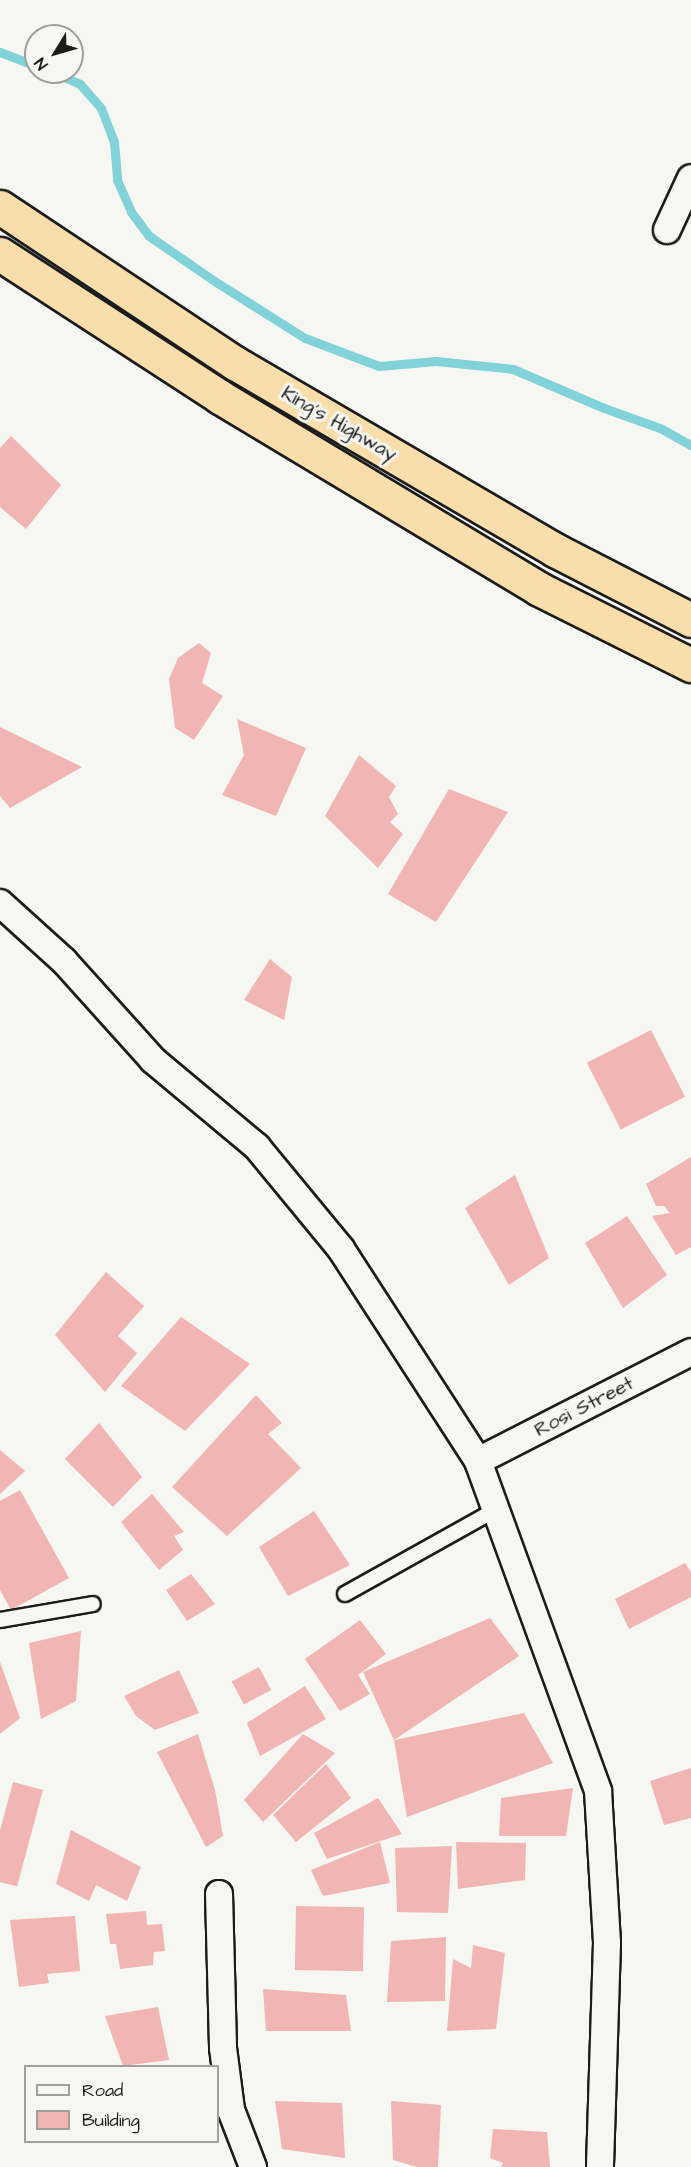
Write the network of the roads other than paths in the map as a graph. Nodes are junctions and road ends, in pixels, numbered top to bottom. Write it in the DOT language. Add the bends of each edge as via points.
graph roads {
  1 [pos="691,178"];
  2 [pos="0,207"];
  3 [pos="666,230"];
  4 [pos="0,254"];
  5 [pos="691,620"];
  6 [pos="691,665"];
  7 [pos="0,903"];
  8 [pos="691,1352"];
  9 [pos="478,1461"];
  10 [pos="495,1510"];
  11 [pos="345,1593"];
  12 [pos="93,1604"];
  13 [pos="0,1620"];
  14 [pos="219,1894"];
  15 [pos="253,2167"];
  16 [pos="600,2167"];
  1 -- 3 [label="street"];
  2 -- 5 [label="highway, King's Highway" via="235,363 555,550"];
  4 -- 6 [label="highway, King's Highway" via="220,397 539,590"];
  7 -- 9 [label="street" via="64,960 153,1059 257,1146 341,1249"];
  8 -- 9 [label="street, Rosi Street"];
  9 -- 10 [label="street"];
  10 -- 11 [label="lane"];
  10 -- 16 [label="street" via="598,1791 607,1943"];
  12 -- 13 [label="lane"];
  14 -- 15 [label="street" via="223,2048 231,2110"];
}
